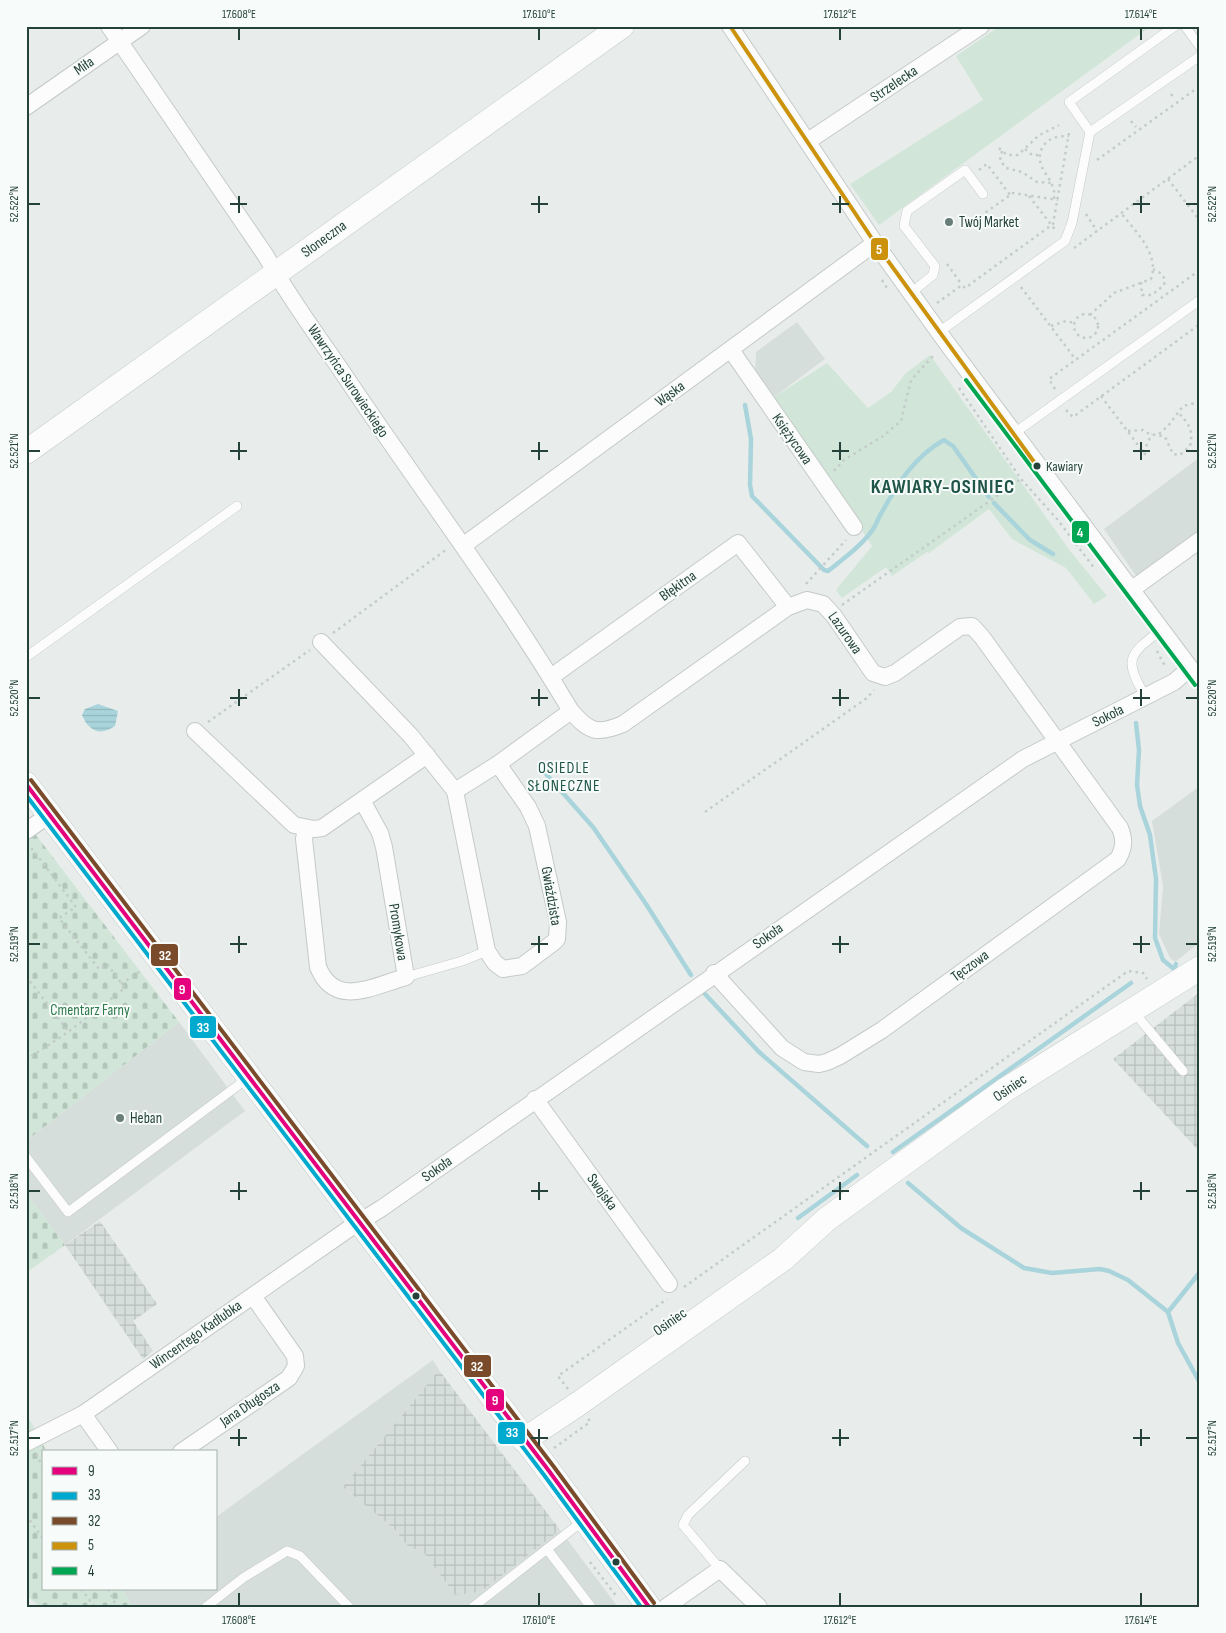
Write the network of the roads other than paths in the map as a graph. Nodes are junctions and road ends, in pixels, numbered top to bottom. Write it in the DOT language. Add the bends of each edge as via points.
graph roads {
  1 [pos="108,26"];
  2 [pos="142,26"];
  3 [pos="622,26"];
  4 [pos="730,26"];
  5 [pos="981,26"];
  6 [pos="1175,26"];
  7 [pos="1185,26"];
  8 [pos="119,42"];
  9 [pos="1200,47"];
  10 [pos="1200,56"];
  11 [pos="26,107"];
  12 [pos="1090,132"];
  13 [pos="808,141"];
  14 [pos="983,194"];
  15 [pos="876,243"];
  16 [pos="276,273"];
  17 [pos="911,293"];
  18 [pos="1200,300"];
  19 [pos="939,332"];
  20 [pos="731,350"];
  21 [pos="1013,434"];
  22 [pos="26,452"];
  23 [pos="237,506"];
  24 [pos="854,528"];
  25 [pos="1200,540"];
  26 [pos="464,545"];
  27 [pos="1131,590"];
  28 [pos="788,607"];
  29 [pos="1161,630"];
  30 [pos="321,642"];
  31 [pos="26,658"];
  32 [pos="1194,675"];
  33 [pos="551,677"];
  34 [pos="1146,698"];
  35 [pos="571,711"];
  36 [pos="593,730"];
  37 [pos="195,731"];
  38 [pos="1056,741"];
  39 [pos="427,755"];
  40 [pos="498,764"];
  41 [pos="26,784"];
  42 [pos="455,791"];
  43 [pos="363,802"];
  44 [pos="49,815"];
  45 [pos="306,828"];
  46 [pos="26,831"];
  47 [pos="487,952"];
  48 [pos="1200,968"];
  49 [pos="714,974"];
  50 [pos="406,977"];
  51 [pos="1133,1010"];
  52 [pos="1183,1071"];
  53 [pos="249,1077"];
  54 [pos="535,1099"];
  55 [pos="26,1157"];
  56 [pos="358,1222"];
  57 [pos="669,1284"];
  58 [pos="252,1296"];
  59 [pos="83,1414"];
  60 [pos="520,1435"];
  61 [pos="28,1443"];
  62 [pos="109,1450"];
  63 [pos="184,1450"];
  64 [pos="745,1461"];
  65 [pos="584,1520"];
  66 [pos="547,1549"];
  67 [pos="720,1569"];
  68 [pos="206,1607"];
  69 [pos="349,1607"];
  70 [pos="473,1607"];
  71 [pos="591,1607"];
  72 [pos="649,1607"];
  73 [pos="666,1607"];
  74 [pos="759,1607"];
  1 -- 8 [label="street, Wawrzyńca Surowieckiego"];
  2 -- 8 [label="street, Miła"];
  3 -- 16 [label="street, Słoneczna"];
  4 -- 13 [label="street"];
  5 -- 13 [label="street, Strzelecka"];
  6 -- 12 [label="lane" via="1069,102"];
  7 -- 9 [label="lane"];
  8 -- 11 [label="street, Miła"];
  8 -- 16 [label="street, Wawrzyńca Surowieckiego"];
  10 -- 12 [label="lane"];
  12 -- 19 [label="lane" via="1072,222 1065,241"];
  13 -- 15 [label="street"];
  14 -- 17 [label="lane" via="965,170 907,211 904,226 935,266 933,275"];
  15 -- 17 [label="street"];
  15 -- 20 [label="street, Wąska"];
  16 -- 22 [label="street, Słoneczna"];
  16 -- 26 [label="street, Wawrzyńca Surowieckiego"];
  17 -- 19 [label="street"];
  18 -- 21 [label="lane"];
  19 -- 21 [label="street"];
  20 -- 24 [label="street, Księżycowa"];
  20 -- 26 [label="street, Wąska"];
  21 -- 27 [label="street"];
  23 -- 31 [label="lane"];
  25 -- 27 [label="street"];
  26 -- 33 [label="street, Wawrzyńca Surowieckiego"];
  27 -- 29 [label="street"];
  28 -- 33 [label="street, Błękitna" via="738,543"];
  28 -- 36 [label="street, Lazurowa" via="623,724 603,731"];
  28 -- 38 [label="street, Lazurowa" via="807,600 823,604 873,673 885,677 960,627 972,626"];
  29 -- 32 [label="street"];
  29 -- 34 [label="lane" via="1133,654 1133,676"];
  30 -- 39 [label="street"];
  32 -- 34 [label="street, Sokoła"];
  33 -- 35 [label="street, Wawrzyńca Surowieckiego"];
  34 -- 38 [label="street, Sokoła"];
  35 -- 36 [label="street, Wawrzyńca Surowieckiego" via="584,726"];
  35 -- 40 [label="street"];
  37 -- 45 [label="street" via="294,825"];
  38 -- 49 [label="street, Sokoła" via="1023,759"];
  38 -- 49 [label="street, Tęczowa" via="1120,828 1124,847 1118,859 882,1030 828,1062 804,1062 782,1048"];
  39 -- 42 [label="street"];
  39 -- 43 [label="street"];
  40 -- 42 [label="street"];
  40 -- 47 [label="street, Gwiaździsta" via="537,826 558,931 557,939 550,947 514,969 503,969"];
  41 -- 44 [label="street"];
  42 -- 47 [label="street"];
  43 -- 45 [label="street" via="322,828"];
  43 -- 50 [label="street, Promykowa" via="384,847"];
  44 -- 46 [label="street"];
  44 -- 53 [label="street"];
  45 -- 50 [label="street, Promykowa" via="304,838 321,975 335,989 351,993"];
  47 -- 50 [label="lane"];
  48 -- 51 [label="street, Osiniec"];
  49 -- 54 [label="street, Sokoła"];
  51 -- 52 [label="lane"];
  51 -- 60 [label="street, Osiniec" via="1005,1090 827,1219 783,1259 586,1399"];
  53 -- 55 [label="lane" via="68,1212"];
  53 -- 56 [label="street"];
  54 -- 56 [label="street, Sokoła"];
  54 -- 57 [label="street, Swojska"];
  56 -- 58 [label="street, Wincentego Kadłubka"];
  56 -- 60 [label="street"];
  58 -- 59 [label="street, Wincentego Kadłubka"];
  58 -- 63 [label="street, Jana Długosza" via="295,1356 296,1366 289,1378"];
  59 -- 61 [label="street, Wincentego Kadłubka"];
  59 -- 62 [label="street"];
  60 -- 65 [label="street"];
  64 -- 67 [label="lane" via="688,1515 684,1525"];
  65 -- 66 [label="lane"];
  65 -- 72 [label="street"];
  66 -- 70 [label="lane"];
  66 -- 71 [label="lane"];
  67 -- 73 [label="street"];
  67 -- 74 [label="street"];
  68 -- 69 [label="lane" via="243,1578 287,1552 300,1556"];
}
